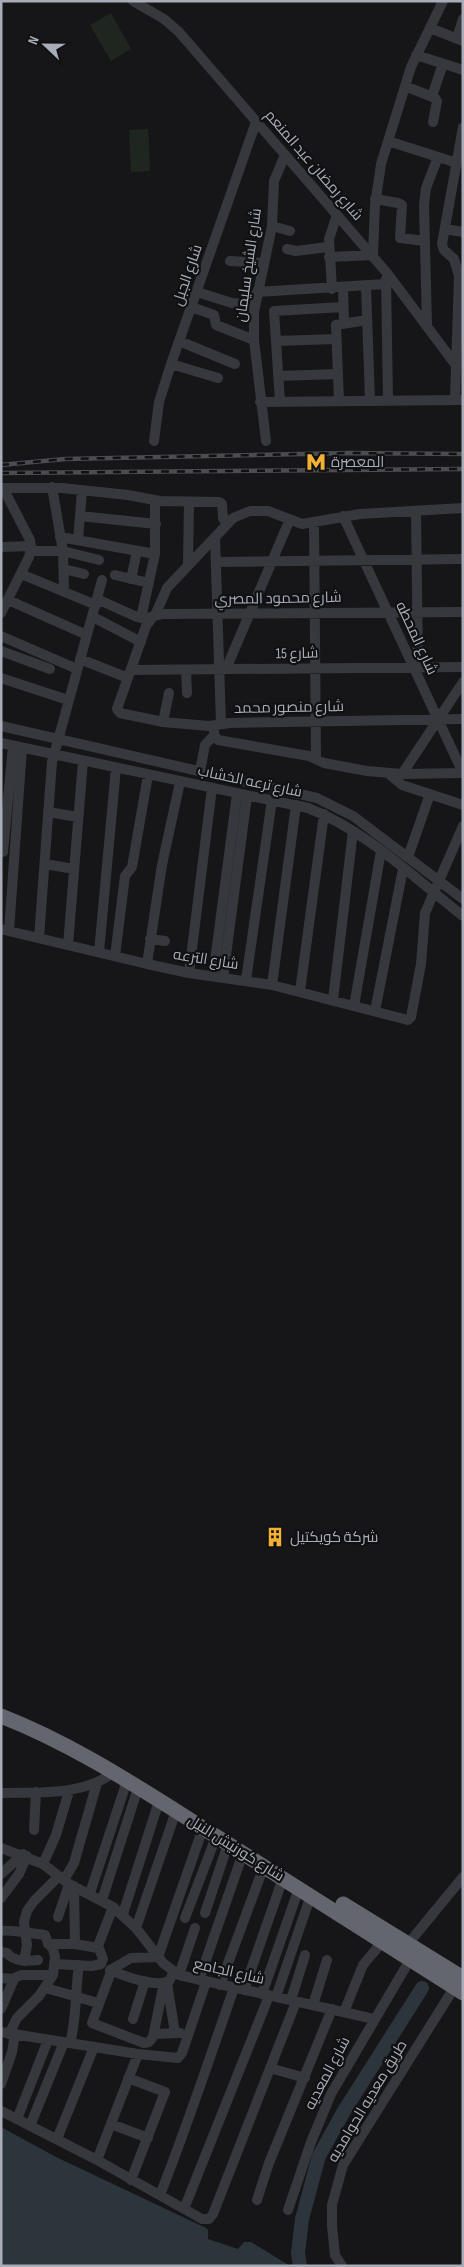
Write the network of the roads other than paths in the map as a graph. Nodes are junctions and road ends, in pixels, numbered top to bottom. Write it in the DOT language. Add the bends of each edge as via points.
graph roads {
  1 [pos="133,1"];
  2 [pos="442,1"];
  3 [pos="463,19"];
  4 [pos="430,28"];
  5 [pos="460,40"];
  6 [pos="416,55"];
  7 [pos="443,64"];
  8 [pos="463,70"];
  9 [pos="405,86"];
  10 [pos="432,96"];
  11 [pos="256,122"];
  12 [pos="433,122"];
  13 [pos="463,127"];
  14 [pos="388,140"];
  15 [pos="461,148"];
  16 [pos="285,155"];
  17 [pos="438,157"];
  18 [pos="457,163"];
  19 [pos="375,199"];
  20 [pos="337,215"];
  21 [pos="272,226"];
  22 [pos="290,231"];
  23 [pos="463,232"];
  24 [pos="445,233"];
  25 [pos="425,239"];
  26 [pos="287,249"];
  27 [pos="329,252"];
  28 [pos="372,255"];
  29 [pos="463,259"];
  30 [pos="230,261"];
  31 [pos="263,263"];
  32 [pos="387,273"];
  33 [pos="459,276"];
  34 [pos="385,284"];
  35 [pos="366,286"];
  36 [pos="338,288"];
  37 [pos="197,292"];
  38 [pos="256,292"];
  39 [pos="254,306"];
  40 [pos="191,307"];
  41 [pos="343,307"];
  42 [pos="367,320"];
  43 [pos="344,322"];
  44 [pos="428,325"];
  45 [pos="336,339"];
  46 [pos="254,340"];
  47 [pos="179,341"];
  48 [pos="276,341"];
  49 [pos="171,364"];
  50 [pos="236,364"];
  51 [pos="455,364"];
  52 [pos="338,374"];
  53 [pos="278,376"];
  54 [pos="218,378"];
  55 [pos="459,399"];
  56 [pos="388,400"];
  57 [pos="339,401"];
  58 [pos="370,401"];
  59 [pos="260,402"];
  60 [pos="280,402"];
  61 [pos="266,440"];
  62 [pos="154,441"];
  63 [pos="52,487"];
  64 [pos="2,488"];
  65 [pos="82,490"];
  66 [pos="155,500"];
  67 [pos="189,502"];
  68 [pos="463,508"];
  69 [pos="416,511"];
  70 [pos="80,516"];
  71 [pos="343,516"];
  72 [pos="290,519"];
  73 [pos="314,522"];
  74 [pos="156,524"];
  75 [pos="226,524"];
  76 [pos="60,536"];
  77 [pos="215,536"];
  78 [pos="78,540"];
  79 [pos="1,546"];
  80 [pos="31,548"];
  81 [pos="63,551"];
  82 [pos="137,551"];
  83 [pos="155,554"];
  84 [pos="463,559"];
  85 [pos="99,560"];
  86 [pos="417,560"];
  87 [pos="315,561"];
  88 [pos="364,561"];
  89 [pos="216,562"];
  90 [pos="272,562"];
  91 [pos="188,566"];
  92 [pos="64,569"];
  93 [pos="21,574"];
  94 [pos="84,574"];
  95 [pos="115,575"];
  96 [pos="131,579"];
  97 [pos="102,580"];
  98 [pos="149,583"];
  99 [pos="64,592"];
  100 [pos="96,602"];
  101 [pos="4,607"];
  102 [pos="388,612"];
  103 [pos="417,612"];
  104 [pos="463,612"];
  105 [pos="316,613"];
  106 [pos="217,614"];
  107 [pos="250,614"];
  108 [pos="155,615"];
  109 [pos="93,617"];
  110 [pos="140,618"];
  111 [pos="88,635"];
  112 [pos="1,636"];
  113 [pos="141,642"];
  114 [pos="1,651"];
  115 [pos="78,664"];
  116 [pos="416,666"];
  117 [pos="463,667"];
  118 [pos="317,668"];
  119 [pos="50,669"];
  120 [pos="223,669"];
  121 [pos="186,670"];
  122 [pos="130,674"];
  123 [pos="1,678"];
  124 [pos="463,682"];
  125 [pos="168,693"];
  126 [pos="187,693"];
  127 [pos="68,700"];
  128 [pos="438,719"];
  129 [pos="463,719"];
  130 [pos="164,722"];
  131 [pos="316,723"];
  132 [pos="1,726"];
  133 [pos="216,729"];
  134 [pos="57,740"];
  135 [pos="1,743"];
  136 [pos="17,747"];
  137 [pos="54,754"];
  138 [pos="316,759"];
  139 [pos="83,761"];
  140 [pos="116,768"];
  141 [pos="200,771"];
  142 [pos="463,773"];
  143 [pos="388,774"];
  144 [pos="402,774"];
  145 [pos="148,775"];
  146 [pos="180,782"];
  147 [pos="212,788"];
  148 [pos="236,794"];
  149 [pos="430,794"];
  150 [pos="247,796"];
  151 [pos="272,800"];
  152 [pos="296,805"];
  153 [pos="463,805"];
  154 [pos="48,812"];
  155 [pos="324,814"];
  156 [pos="78,817"];
  157 [pos="463,826"];
  158 [pos="353,831"];
  159 [pos="460,842"];
  160 [pos="2,852"];
  161 [pos="381,852"];
  162 [pos="14,853"];
  163 [pos="408,858"];
  164 [pos="45,864"];
  165 [pos="74,869"];
  166 [pos="403,869"];
  167 [pos="439,881"];
  168 [pos="434,893"];
  169 [pos="462,896"];
  170 [pos="463,916"];
  171 [pos="5,930"];
  172 [pos="39,938"];
  173 [pos="150,938"];
  174 [pos="165,941"];
  175 [pos="68,945"];
  176 [pos="99,952"];
  177 [pos="115,956"];
  178 [pos="147,964"];
  179 [pos="189,973"];
  180 [pos="218,977"];
  181 [pos="246,980"];
  182 [pos="272,985"];
  183 [pos="300,991"];
  184 [pos="333,1000"];
  185 [pos="354,1006"];
  186 [pos="375,1011"];
  187 [pos="1,1706"];
  188 [pos="1,1716"];
  189 [pos="113,1772"];
  190 [pos="97,1783"];
  191 [pos="133,1785"];
  192 [pos="68,1791"];
  193 [pos="36,1792"];
  194 [pos="1,1793"];
  195 [pos="159,1801"];
  196 [pos="176,1811"];
  197 [pos="34,1830"];
  198 [pos="216,1836"];
  199 [pos="1,1848"];
  200 [pos="242,1853"];
  201 [pos="25,1855"];
  202 [pos="43,1864"];
  203 [pos="264,1866"];
  204 [pos="1,1874"];
  205 [pos="463,1877"];
  206 [pos="284,1878"];
  207 [pos="67,1881"];
  208 [pos="305,1892"];
  209 [pos="90,1893"];
  210 [pos="1,1898"];
  211 [pos="102,1900"];
  212 [pos="113,1907"];
  213 [pos="205,1913"];
  214 [pos="123,1914"];
  215 [pos="58,1917"];
  216 [pos="185,1918"];
  217 [pos="136,1928"];
  218 [pos="195,1928"];
  219 [pos="1,1931"];
  220 [pos="25,1933"];
  221 [pos="48,1940"];
  222 [pos="383,1941"];
  223 [pos="75,1944"];
  224 [pos="98,1948"];
  225 [pos="409,1951"];
  226 [pos="1,1952"];
  227 [pos="305,1955"];
  228 [pos="158,1957"];
  229 [pos="38,1960"];
  230 [pos="327,1960"];
  231 [pos="24,1961"];
  232 [pos="55,1964"];
  233 [pos="79,1965"];
  234 [pos="110,1970"];
  235 [pos="176,1973"];
  236 [pos="53,1975"];
  237 [pos="1,1978"];
  238 [pos="14,1979"];
  239 [pos="145,1981"];
  240 [pos="202,1981"];
  241 [pos="460,1981"];
  242 [pos="165,1983"];
  243 [pos="220,1985"];
  244 [pos="46,1988"];
  245 [pos="239,1989"];
  246 [pos="269,1996"];
  247 [pos="4,1997"];
  248 [pos="75,1997"];
  249 [pos="293,2001"];
  250 [pos="98,2003"];
  251 [pos="313,2005"];
  252 [pos="1,2009"];
  253 [pos="332,2009"];
  254 [pos="344,2012"];
  255 [pos="133,2019"];
  256 [pos="374,2019"];
  257 [pos="189,2032"];
  258 [pos="175,2033"];
  259 [pos="8,2034"];
  260 [pos="152,2038"];
  261 [pos="48,2040"];
  262 [pos="67,2043"];
  263 [pos="94,2047"];
  264 [pos="138,2054"];
  265 [pos="270,2068"];
  266 [pos="128,2078"];
  267 [pos="305,2078"];
  268 [pos="1,2084"];
  269 [pos="1,2111"];
  270 [pos="17,2119"];
  271 [pos="111,2124"];
  272 [pos="30,2126"];
  273 [pos="148,2138"];
  274 [pos="57,2139"];
  275 [pos="97,2160"];
  276 [pos="131,2180"];
  277 [pos="160,2196"];
  278 [pos="257,2200"];
  279 [pos="184,2209"];
  280 [pos="288,2210"];
  281 [pos="342,2266"];
  1 -- 11 [label="street, شارع رمضان عبد المنعم" via="179,32"];
  2 -- 4 [label="street"];
  3 -- 5 [label="street"];
  4 -- 5 [label="street"];
  4 -- 6 [label="street"];
  6 -- 7 [label="street"];
  6 -- 9 [label="street"];
  7 -- 8 [label="street"];
  7 -- 10 [label="street"];
  9 -- 10 [label="street"];
  9 -- 14 [label="street"];
  10 -- 12 [label="street" via="436,102"];
  11 -- 16 [label="street, شارع رمضان عبد المنعم"];
  11 -- 37 [label="street, شارع الجبل"];
  13 -- 15 [label="street"];
  14 -- 17 [label="street"];
  14 -- 19 [label="street" via="377,178"];
  15 -- 18 [label="street"];
  16 -- 20 [label="street, شارع رمضان عبد المنعم"];
  16 -- 21 [label="street, شارع الشيخ سليمان" via="274,181"];
  17 -- 18 [label="street"];
  17 -- 25 [label="street" via="424,196"];
  18 -- 24 [label="street"];
  19 -- 25 [label="street" via="402,206 400,238"];
  19 -- 28 [label="street"];
  20 -- 27 [label="street" via="330,230"];
  20 -- 28 [label="street, شارع رمضان عبد المنعم"];
  21 -- 22 [label="street"];
  21 -- 31 [label="street, شارع الشيخ سليمان"];
  23 -- 24 [label="street"];
  24 -- 25 [label="street"];
  24 -- 33 [label="street" via="442,247 454,260"];
  25 -- 44 [label="street"];
  26 -- 27 [label="street"];
  27 -- 28 [label="street"];
  27 -- 36 [label="street"];
  28 -- 32 [label="street, شارع رمضان عبد المنعم"];
  29 -- 33 [label="street"];
  30 -- 31 [label="street"];
  31 -- 38 [label="street, شارع الشيخ سليمان"];
  32 -- 34 [label="street"];
  32 -- 44 [label="street, شارع رمضان عبد المنعم"];
  33 -- 51 [label="street"];
  34 -- 35 [label="street"];
  34 -- 56 [label="street"];
  35 -- 36 [label="street"];
  35 -- 42 [label="street"];
  36 -- 38 [label="street"];
  36 -- 41 [label="street"];
  37 -- 39 [label="street"];
  37 -- 40 [label="street, شارع الجبل"];
  38 -- 39 [label="street, شارع الشيخ سليمان"];
  39 -- 46 [label="street, شارع الشيخ سليمان"];
  40 -- 46 [label="street" via="214,316 216,325"];
  40 -- 47 [label="street, شارع الجبل"];
  41 -- 43 [label="street"];
  41 -- 48 [label="street" via="275,310"];
  42 -- 43 [label="street"];
  42 -- 58 [label="street"];
  43 -- 45 [label="street" via="336,325"];
  44 -- 51 [label="street, شارع رمضان عبد المنعم"];
  45 -- 48 [label="street"];
  45 -- 52 [label="street"];
  46 -- 59 [label="street, شارع الشيخ سليمان"];
  47 -- 49 [label="street, شارع الجبل"];
  47 -- 50 [label="street"];
  48 -- 53 [label="street"];
  49 -- 54 [label="street"];
  49 -- 62 [label="street, شارع الجبل" via="160,402"];
  51 -- 55 [label="street"];
  52 -- 53 [label="street"];
  52 -- 57 [label="street"];
  53 -- 60 [label="street"];
  55 -- 56 [label="street"];
  56 -- 58 [label="street"];
  57 -- 58 [label="street"];
  57 -- 60 [label="street"];
  59 -- 60 [label="street"];
  59 -- 61 [label="street, شارع الشيخ سليمان"];
  63 -- 64 [label="street"];
  63 -- 65 [label="street"];
  63 -- 76 [label="street"];
  64 -- 80 [label="street"];
  65 -- 66 [label="street"];
  65 -- 70 [label="street"];
  66 -- 67 [label="street"];
  66 -- 74 [label="street"];
  67 -- 75 [label="street" via="221,502"];
  67 -- 91 [label="street"];
  68 -- 69 [label="street"];
  69 -- 71 [label="street"];
  69 -- 86 [label="street"];
  70 -- 74 [label="street"];
  70 -- 78 [label="street"];
  71 -- 73 [label="street"];
  71 -- 88 [label="street, شارع المحطه"];
  72 -- 73 [label="street" via="298,523"];
  72 -- 75 [label="street" via="276,513 250,511"];
  72 -- 90 [label="street"];
  73 -- 87 [label="street"];
  74 -- 83 [label="street"];
  75 -- 77 [label="street"];
  76 -- 78 [label="street"];
  76 -- 81 [label="street"];
  77 -- 89 [label="street"];
  77 -- 91 [label="street"];
  78 -- 82 [label="street"];
  79 -- 80 [label="street"];
  80 -- 81 [label="street"];
  80 -- 93 [label="street"];
  81 -- 85 [label="street"];
  81 -- 92 [label="street"];
  82 -- 83 [label="street"];
  82 -- 96 [label="street"];
  83 -- 98 [label="street"];
  84 -- 86 [label="street"];
  86 -- 88 [label="street"];
  86 -- 103 [label="street"];
  87 -- 88 [label="street"];
  87 -- 90 [label="street"];
  87 -- 105 [label="street"];
  88 -- 102 [label="street, شارع المحطه"];
  89 -- 90 [label="street"];
  89 -- 106 [label="street"];
  90 -- 107 [label="street"];
  91 -- 108 [label="street" via="167,588"];
  92 -- 94 [label="street"];
  92 -- 99 [label="street"];
  93 -- 99 [label="street"];
  93 -- 101 [label="street"];
  95 -- 96 [label="street"];
  96 -- 98 [label="street"];
  97 -- 100 [label="street"];
  98 -- 110 [label="street"];
  99 -- 100 [label="street"];
  100 -- 109 [label="street"];
  100 -- 110 [label="street"];
  101 -- 111 [label="street"];
  102 -- 103 [label="street, شارع محمود المصري"];
  102 -- 105 [label="street, شارع محمود المصري"];
  102 -- 116 [label="street, شارع المحطه"];
  103 -- 104 [label="street, شارع محمود المصري"];
  103 -- 116 [label="street"];
  105 -- 107 [label="street, شارع محمود المصري"];
  105 -- 118 [label="street"];
  106 -- 107 [label="street, شارع محمود المصري"];
  106 -- 108 [label="street, شارع محمود المصري"];
  106 -- 120 [label="street"];
  107 -- 120 [label="street"];
  108 -- 110 [label="street, شارع محمود المصري"];
  108 -- 113 [label="street" via="147,624"];
  109 -- 111 [label="street"];
  109 -- 113 [label="street"];
  111 -- 115 [label="street"];
  112 -- 115 [label="street"];
  113 -- 122 [label="street"];
  114 -- 119 [label="street"];
  115 -- 122 [label="street"];
  115 -- 127 [label="street"];
  116 -- 117 [label="street, شارع 15"];
  116 -- 118 [label="street, شارع 15"];
  116 -- 128 [label="street, شارع المحطه"];
  118 -- 120 [label="street, شارع 15"];
  118 -- 131 [label="street"];
  120 -- 121 [label="street, شارع 15"];
  120 -- 133 [label="street"];
  121 -- 122 [label="street, شارع 15"];
  121 -- 126 [label="street"];
  122 -- 130 [label="street, شارع منصور محمد" via="118,711"];
  123 -- 127 [label="street"];
  124 -- 128 [label="street"];
  125 -- 130 [label="street"];
  127 -- 134 [label="street"];
  128 -- 129 [label="street, شارع منصور محمد"];
  128 -- 131 [label="street, شارع منصور محمد"];
  128 -- 142 [label="street, شارع المحطه"];
  128 -- 144 [label="street"];
  130 -- 133 [label="street, شارع منصور محمد"];
  131 -- 133 [label="street, شارع منصور محمد"];
  131 -- 138 [label="street"];
  132 -- 134 [label="street, شارع ترعه الخشاب"];
  133 -- 138 [label="street" via="220,741"];
  133 -- 141 [label="street" via="205,745"];
  134 -- 137 [label="street"];
  134 -- 141 [label="street, شارع ترعه الخشاب"];
  135 -- 136 [label="street, شارع ترعه الخشاب"];
  136 -- 137 [label="street, شارع ترعه الخشاب"];
  136 -- 160 [label="street"];
  136 -- 162 [label="street"];
  137 -- 139 [label="street, شارع ترعه الخشاب"];
  137 -- 154 [label="street"];
  138 -- 143 [label="street" via="336,766"];
  139 -- 140 [label="street, شارع ترعه الخشاب"];
  139 -- 156 [label="street"];
  140 -- 145 [label="street, شارع ترعه الخشاب"];
  140 -- 176 [label="street"];
  141 -- 163 [label="street, شارع ترعه الخشاب" via="317,798 353,816"];
  142 -- 144 [label="street"];
  143 -- 144 [label="street"];
  143 -- 149 [label="street" via="402,785"];
  145 -- 146 [label="street, شارع ترعه الخشاب"];
  145 -- 177 [label="street" via="132,868 125,876"];
  146 -- 147 [label="street, شارع ترعه الخشاب"];
  146 -- 173 [label="street"];
  147 -- 148 [label="street, شارع ترعه الخشاب"];
  147 -- 179 [label="street"];
  148 -- 150 [label="street, شارع ترعه الخشاب"];
  148 -- 180 [label="street"];
  149 -- 153 [label="street"];
  149 -- 163 [label="street"];
  150 -- 151 [label="street, شارع ترعه الخشاب"];
  150 -- 180 [label="street"];
  151 -- 152 [label="street, شارع ترعه الخشاب"];
  151 -- 181 [label="street"];
  152 -- 155 [label="street, شارع ترعه الخشاب"];
  152 -- 182 [label="street"];
  154 -- 156 [label="street"];
  154 -- 164 [label="street"];
  155 -- 158 [label="street, شارع ترعه الخشاب"];
  155 -- 183 [label="street"];
  156 -- 165 [label="street"];
  157 -- 159 [label="street"];
  158 -- 161 [label="street, شارع ترعه الخشاب"];
  158 -- 184 [label="street"];
  159 -- 167 [label="street"];
  160 -- 162 [label="street"];
  161 -- 166 [label="street, شارع ترعه الخشاب"];
  161 -- 185 [label="street"];
  162 -- 171 [label="street"];
  163 -- 167 [label="street, شارع ترعه الخشاب"];
  164 -- 165 [label="street"];
  164 -- 172 [label="street"];
  165 -- 175 [label="street"];
  166 -- 168 [label="street, شارع ترعه الخشاب"];
  166 -- 186 [label="street"];
  167 -- 168 [label="street"];
  167 -- 169 [label="street, شارع ترعه الخشاب"];
  168 -- 170 [label="street, شارع ترعه الخشاب"];
  168 -- 186 [label="street, شارع الترعه" via="423,921 421,964 410,1020"];
  171 -- 172 [label="street, شارع الترعه"];
  172 -- 175 [label="street, شارع الترعه"];
  173 -- 174 [label="street"];
  173 -- 178 [label="street"];
  175 -- 176 [label="street, شارع الترعه"];
  176 -- 177 [label="street, شارع الترعه"];
  177 -- 178 [label="street, شارع الترعه"];
  178 -- 179 [label="street, شارع الترعه"];
  179 -- 180 [label="street, شارع الترعه"];
  180 -- 181 [label="street, شارع الترعه"];
  181 -- 182 [label="street, شارع الترعه"];
  182 -- 183 [label="street, شارع الترعه"];
  183 -- 184 [label="street, شارع الترعه"];
  184 -- 185 [label="street, شارع الترعه"];
  185 -- 186 [label="street, شارع الترعه"];
  187 -- 225 [label="highway, شارع كورنيش النيل" via="90,1748"];
  188 -- 189 [label="highway, شارع كورنيش النيل" via="52,1738"];
  189 -- 190 [label="street"];
  189 -- 191 [label="highway, شارع كورنيش النيل"];
  190 -- 192 [label="street"];
  190 -- 207 [label="street"];
  191 -- 195 [label="highway, شارع كورنيش النيل"];
  191 -- 209 [label="street"];
  191 -- 211 [label="street"];
  192 -- 193 [label="street"];
  192 -- 202 [label="street" via="56,1835"];
  193 -- 194 [label="street"];
  193 -- 197 [label="street"];
  195 -- 196 [label="highway, شارع كورنيش النيل"];
  195 -- 214 [label="street"];
  196 -- 198 [label="highway, شارع كورنيش النيل"];
  196 -- 217 [label="street"];
  198 -- 200 [label="highway, شارع كورنيش النيل"];
  198 -- 213 [label="street"];
  198 -- 216 [label="street"];
  198 -- 228 [label="street"];
  199 -- 201 [label="street, شارع الجامع"];
  200 -- 203 [label="highway, شارع كورنيش النيل"];
  200 -- 240 [label="street"];
  201 -- 202 [label="street, شارع الجامع"];
  201 -- 204 [label="street"];
  201 -- 210 [label="street" via="18,1874"];
  202 -- 207 [label="street, شارع الجامع"];
  203 -- 206 [label="highway, شارع كورنيش النيل"];
  203 -- 243 [label="street"];
  205 -- 225 [label="street, شارع المعديه"];
  206 -- 208 [label="highway, شارع كورنيش النيل"];
  206 -- 245 [label="street"];
  207 -- 209 [label="street, شارع الجامع"];
  207 -- 215 [label="street"];
  207 -- 220 [label="street" via="34,1901 27,1910"];
  207 -- 223 [label="street"];
  208 -- 222 [label="highway, شارع كورنيش النيل"];
  208 -- 246 [label="street"];
  209 -- 211 [label="street, شارع الجامع"];
  211 -- 212 [label="street, شارع الجامع"];
  212 -- 214 [label="street, شارع الجامع"];
  212 -- 224 [label="street"];
  214 -- 217 [label="street, شارع الجامع"];
  217 -- 228 [label="street, شارع الجامع"];
  218 -- 235 [label="street"];
  219 -- 220 [label="street"];
  220 -- 221 [label="street" via="43,1934"];
  220 -- 231 [label="street"];
  221 -- 223 [label="street"];
  221 -- 232 [label="street" via="53,1948"];
  222 -- 225 [label="highway, شارع كورنيش النيل"];
  222 -- 254 [label="street" via="363,1965"];
  223 -- 224 [label="street"];
  224 -- 233 [label="street" via="103,1959 99,1965"];
  225 -- 241 [label="highway, شارع كورنيش النيل"];
  225 -- 256 [label="street, شارع المعديه"];
  226 -- 231 [label="street"];
  227 -- 249 [label="street"];
  228 -- 234 [label="street" via="132,1958"];
  228 -- 235 [label="street, شارع الجامع"];
  229 -- 231 [label="street"];
  230 -- 251 [label="street"];
  232 -- 233 [label="street"];
  232 -- 236 [label="street"];
  233 -- 248 [label="street"];
  234 -- 239 [label="street"];
  234 -- 250 [label="street"];
  235 -- 240 [label="street, شارع الجامع"];
  235 -- 242 [label="street"];
  236 -- 238 [label="street" via="21,1974"];
  236 -- 244 [label="street"];
  237 -- 238 [label="street"];
  238 -- 247 [label="street"];
  239 -- 242 [label="street"];
  239 -- 255 [label="street"];
  240 -- 243 [label="street, شارع الجامع"];
  240 -- 257 [label="street"];
  241 -- 281 [label="street, طريق معديه الحوامديه" via="343,2165 332,2205 335,2255"];
  242 -- 258 [label="street"];
  242 -- 260 [label="street"];
  243 -- 245 [label="street, شارع الجامع"];
  244 -- 248 [label="street"];
  244 -- 259 [label="street" via="16,2018"];
  245 -- 246 [label="street, شارع الجامع"];
  245 -- 277 [label="street"];
  246 -- 249 [label="street, شارع الجامع"];
  246 -- 279 [label="street"];
  247 -- 252 [label="street"];
  248 -- 250 [label="street"];
  248 -- 262 [label="street" via="75,2022"];
  249 -- 251 [label="street, شارع الجامع"];
  249 -- 265 [label="street"];
  250 -- 260 [label="street" via="92,2023 144,2043"];
  251 -- 253 [label="street, شارع الجامع"];
  253 -- 254 [label="street, شارع الجامع"];
  253 -- 267 [label="street"];
  254 -- 256 [label="street, شارع الجامع"];
  256 -- 280 [label="street, شارع المعديه" via="328,2102"];
  257 -- 258 [label="street"];
  257 -- 264 [label="street" via="180,2056"];
  258 -- 260 [label="street"];
  259 -- 261 [label="street"];
  259 -- 268 [label="street" via="12,2052"];
  261 -- 262 [label="street"];
  261 -- 270 [label="street"];
  262 -- 263 [label="street"];
  262 -- 272 [label="street"];
  263 -- 264 [label="street"];
  263 -- 274 [label="street"];
  264 -- 266 [label="street"];
  265 -- 267 [label="street"];
  265 -- 279 [label="street" via="212,2214 208,2219 202,2219"];
  266 -- 271 [label="street"];
  266 -- 273 [label="street" via="165,2092"];
  267 -- 278 [label="street"];
  269 -- 270 [label="street"];
  270 -- 272 [label="street"];
  271 -- 273 [label="street"];
  271 -- 275 [label="street"];
  272 -- 274 [label="street"];
  273 -- 276 [label="street"];
  274 -- 275 [label="street"];
  275 -- 276 [label="street"];
  276 -- 277 [label="street"];
  277 -- 279 [label="street"];
}
